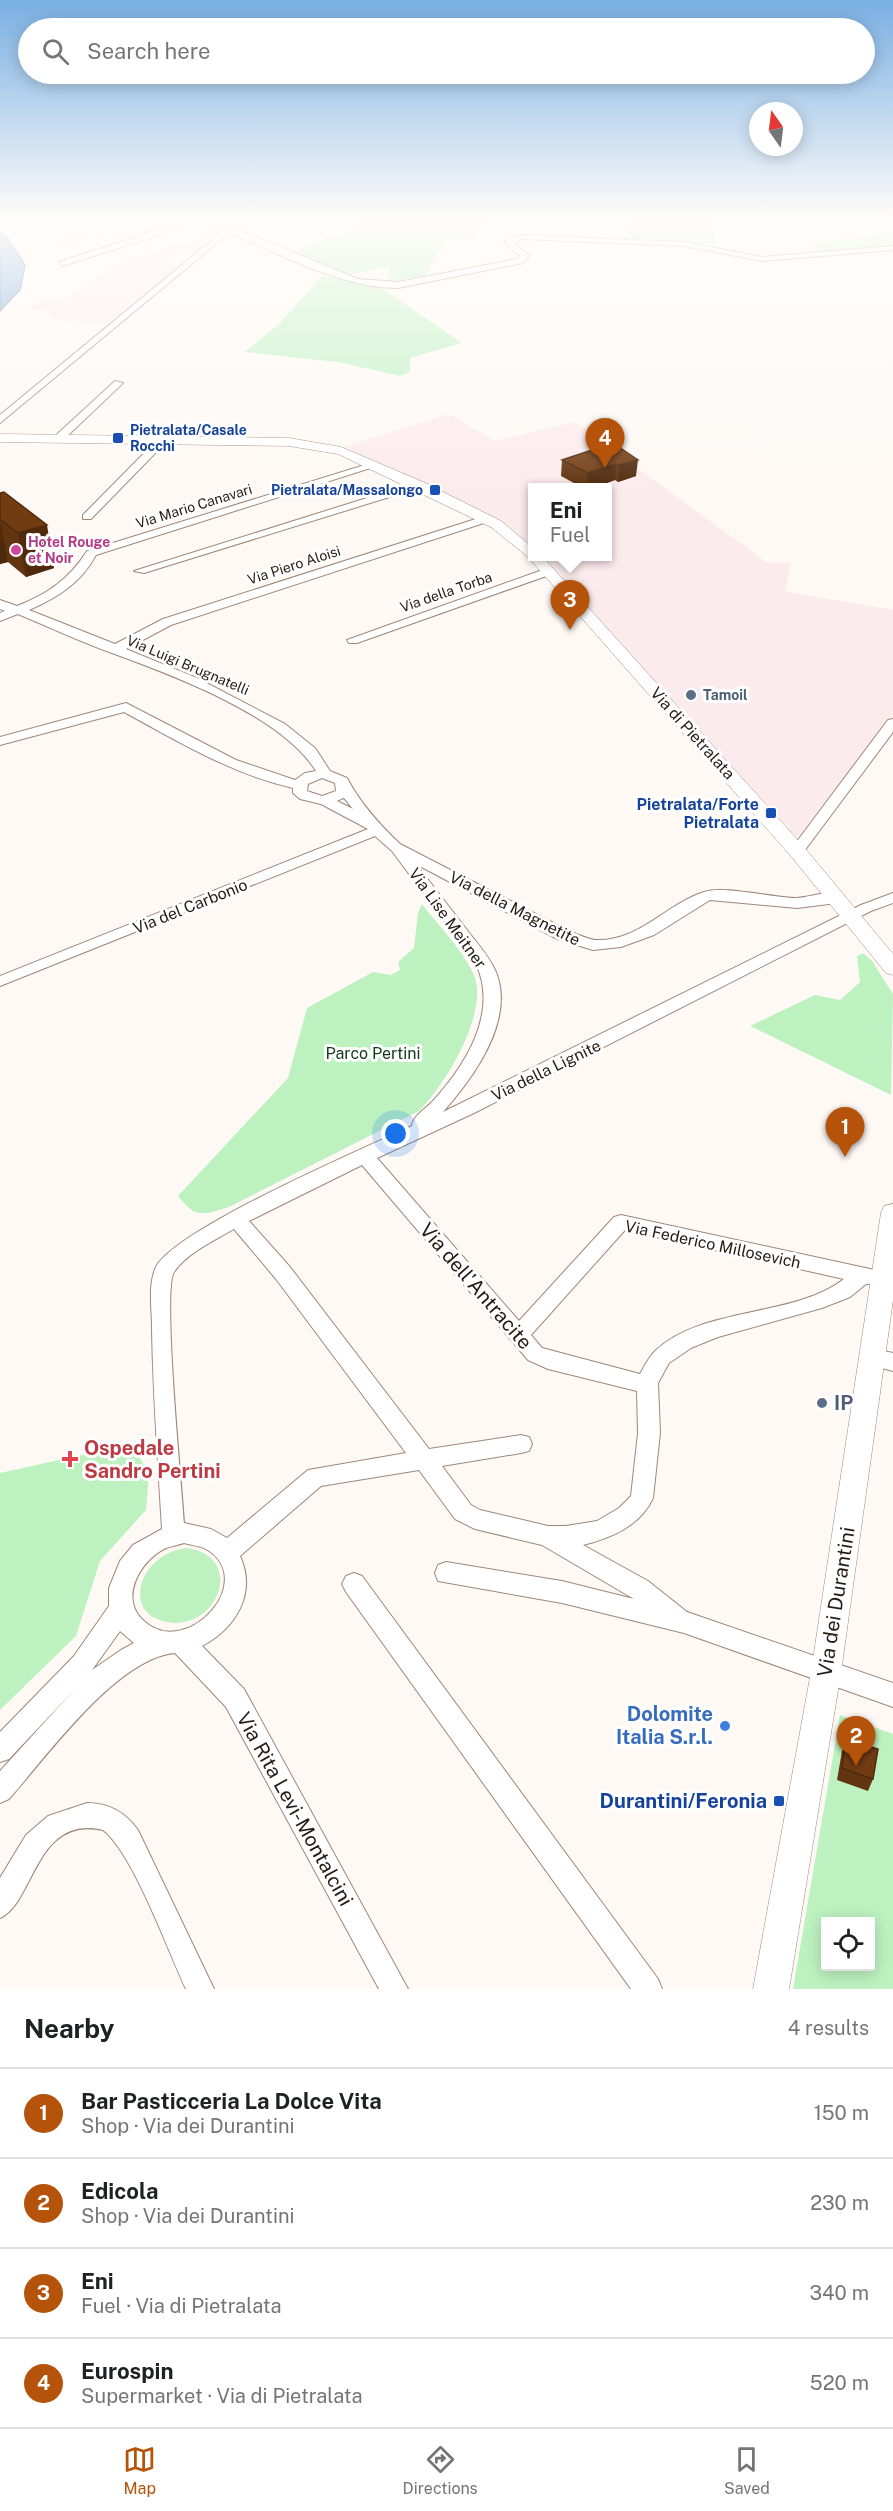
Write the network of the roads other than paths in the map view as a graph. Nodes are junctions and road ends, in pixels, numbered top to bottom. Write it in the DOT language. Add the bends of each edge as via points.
graph roads {
  1 [pos="135,308"];
  2 [pos="118,382"];
  3 [pos="0,420"];
  4 [pos="0,438"];
  5 [pos="58,439"];
  6 [pos="163,440"];
  7 [pos="375,465"];
  8 [pos="418,485"];
  9 [pos="87,516"];
  10 [pos="486,519"];
  11 [pos="528,551"];
  12 [pos="538,561"];
  13 [pos="140,571"];
  14 [pos="548,572"];
  15 [pos="0,604"];
  16 [pos="19,610"];
  17 [pos="0,617"];
  18 [pos="353,640"];
  19 [pos="114,650"];
  20 [pos="891,730"];
  21 [pos="0,741"];
  22 [pos="325,774"];
  23 [pos="299,785"];
  24 [pos="344,788"];
  25 [pos="324,800"];
  26 [pos="376,828"];
  27 [pos="394,847"];
  28 [pos="797,851"];
  29 [pos="837,898"];
  30 [pos="893,898"];
  31 [pos="853,917"];
  32 [pos="893,968"];
  33 [pos="2,981"];
  34 [pos="451,1090"];
  35 [pos="468,1108"];
  36 [pos="404,1136"];
  37 [pos="365,1156"];
  38 [pos="893,1213"];
  39 [pos="237,1220"];
  40 [pos="872,1278"];
  41 [pos="519,1335"];
  42 [pos="883,1360"];
  43 [pos="648,1384"];
  44 [pos="521,1444"];
  45 [pos="424,1460"];
  46 [pos="174,1534"];
  47 [pos="544,1536"];
  48 [pos="228,1552"];
  49 [pos="446,1573"];
  50 [pos="354,1584"];
  51 [pos="122,1608"];
  52 [pos="684,1622"];
  53 [pos="172,1641"];
  54 [pos="826,1672"];
  55 [pos="893,1695"];
  56 [pos="0,1750"];
  57 [pos="0,1790"];
  58 [pos="0,1905"];
  59 [pos="200,1989"];
  60 [pos="394,1989"];
  61 [pos="648,1989"];
  62 [pos="771,1989"];
  1 -- 3 [label="street"];
  2 -- 5 [label="street"];
  4 -- 5 [label="street, Via di Pietralata"];
  5 -- 6 [label="street, Via di Pietralata"];
  6 -- 7 [label="street, Via di Pietralata" via="306,444 341,451"];
  6 -- 9 [label="street"];
  7 -- 8 [label="street, Via di Pietralata"];
  7 -- 16 [label="street, Via Mario Canavari" via="92,554 84,570 72,581"];
  8 -- 10 [label="street, Via di Pietralata"];
  8 -- 13 [label="street"];
  10 -- 11 [label="street, Via di Pietralata"];
  10 -- 19 [label="street, Via Piero Aloisi" via="167,622"];
  12 -- 14 [label="street, Via di Pietralata"];
  14 -- 18 [label="street, Via della Torba"];
  14 -- 28 [label="street, Via di Pietralata"];
  15 -- 16 [label="street, Via Luigi Brugnatelli"];
  16 -- 17 [label="street"];
  16 -- 19 [label="street, Via Luigi Brugnatelli"];
  19 -- 22 [label="street, Via Luigi Brugnatelli" via="263,715 303,744"];
  20 -- 28 [label="street"];
  21 -- 23 [label="street" via="126,707 217,756 266,778"];
  22 -- 23 [label="street" via="310,776"];
  22 -- 24 [label="street, Via Luigi Brugnatelli" via="339,778"];
  23 -- 25 [label="street, Via della Magnetite" via="304,796"];
  24 -- 25 [label="street" via="335,797"];
  24 -- 26 [label="street, Via della Magnetite"];
  25 -- 26 [label="street, Via della Magnetite"];
  26 -- 27 [label="street, Via della Magnetite"];
  26 -- 33 [label="street, Via del Carbonio"];
  27 -- 29 [label="street, Via della Magnetite" via="563,935 593,945 621,942 648,931 709,895 797,903"];
  27 -- 34 [label="street, Via Lise Meitner" via="470,943 491,981 493,1006 487,1026"];
  28 -- 29 [label="street, Via di Pietralata"];
  29 -- 31 [label="street, Via di Pietralata"];
  30 -- 31 [label="street, Via della Lignite"];
  31 -- 32 [label="street, Via di Pietralata"];
  31 -- 35 [label="street, Via della Lignite"];
  34 -- 35 [label="street" via="454,1104"];
  34 -- 36 [label="street, Via Lise Meitner" via="438,1108"];
  35 -- 36 [label="street, Via della Lignite"];
  36 -- 37 [label="street, Via della Lignite"];
  37 -- 39 [label="street, Via della Lignite"];
  37 -- 41 [label="street, Via dell'Antracite"];
  38 -- 40 [label="street, Via dei Durantini"];
  39 -- 45 [label="street" via="283,1273"];
  39 -- 46 [label="street, Via della Lignite" via="189,1245 164,1269 162,1355"];
  40 -- 41 [label="street, Via Federico Millosevich" via="621,1222"];
  40 -- 42 [label="street, Via dei Durantini"];
  40 -- 43 [label="street" via="843,1292 687,1340 661,1359"];
  41 -- 43 [label="street, Via dell'Antracite" via="535,1354 548,1360"];
  42 -- 54 [label="street, Via dei Durantini"];
  43 -- 47 [label="street" via="649,1443 639,1506 593,1534 573,1538"];
  44 -- 45 [label="street"];
  45 -- 47 [label="street" via="468,1517"];
  45 -- 48 [label="street" via="316,1477"];
  46 -- 48 [label="street" via="204,1536"];
  46 -- 51 [label="street" via="148,1545 129,1565 120,1591"];
  47 -- 52 [label="street" via="640,1589"];
  48 -- 53 [label="street" via="237,1577 231,1606 210,1630"];
  49 -- 52 [label="street" via="562,1592"];
  50 -- 61 [label="street"];
  51 -- 53 [label="street" via="139,1632"];
  51 -- 56 [label="street" via="82,1664"];
  52 -- 54 [label="street"];
  53 -- 57 [label="street" via="129,1658 100,1679"];
  53 -- 60 [label="street, Via Rita Levi-Montalcini" via="235,1698"];
  54 -- 55 [label="street"];
  54 -- 62 [label="street, Via dei Durantini"];
  58 -- 59 [label="street" via="35,1844 59,1823 87,1816 106,1818 129,1838 139,1856"];
}
